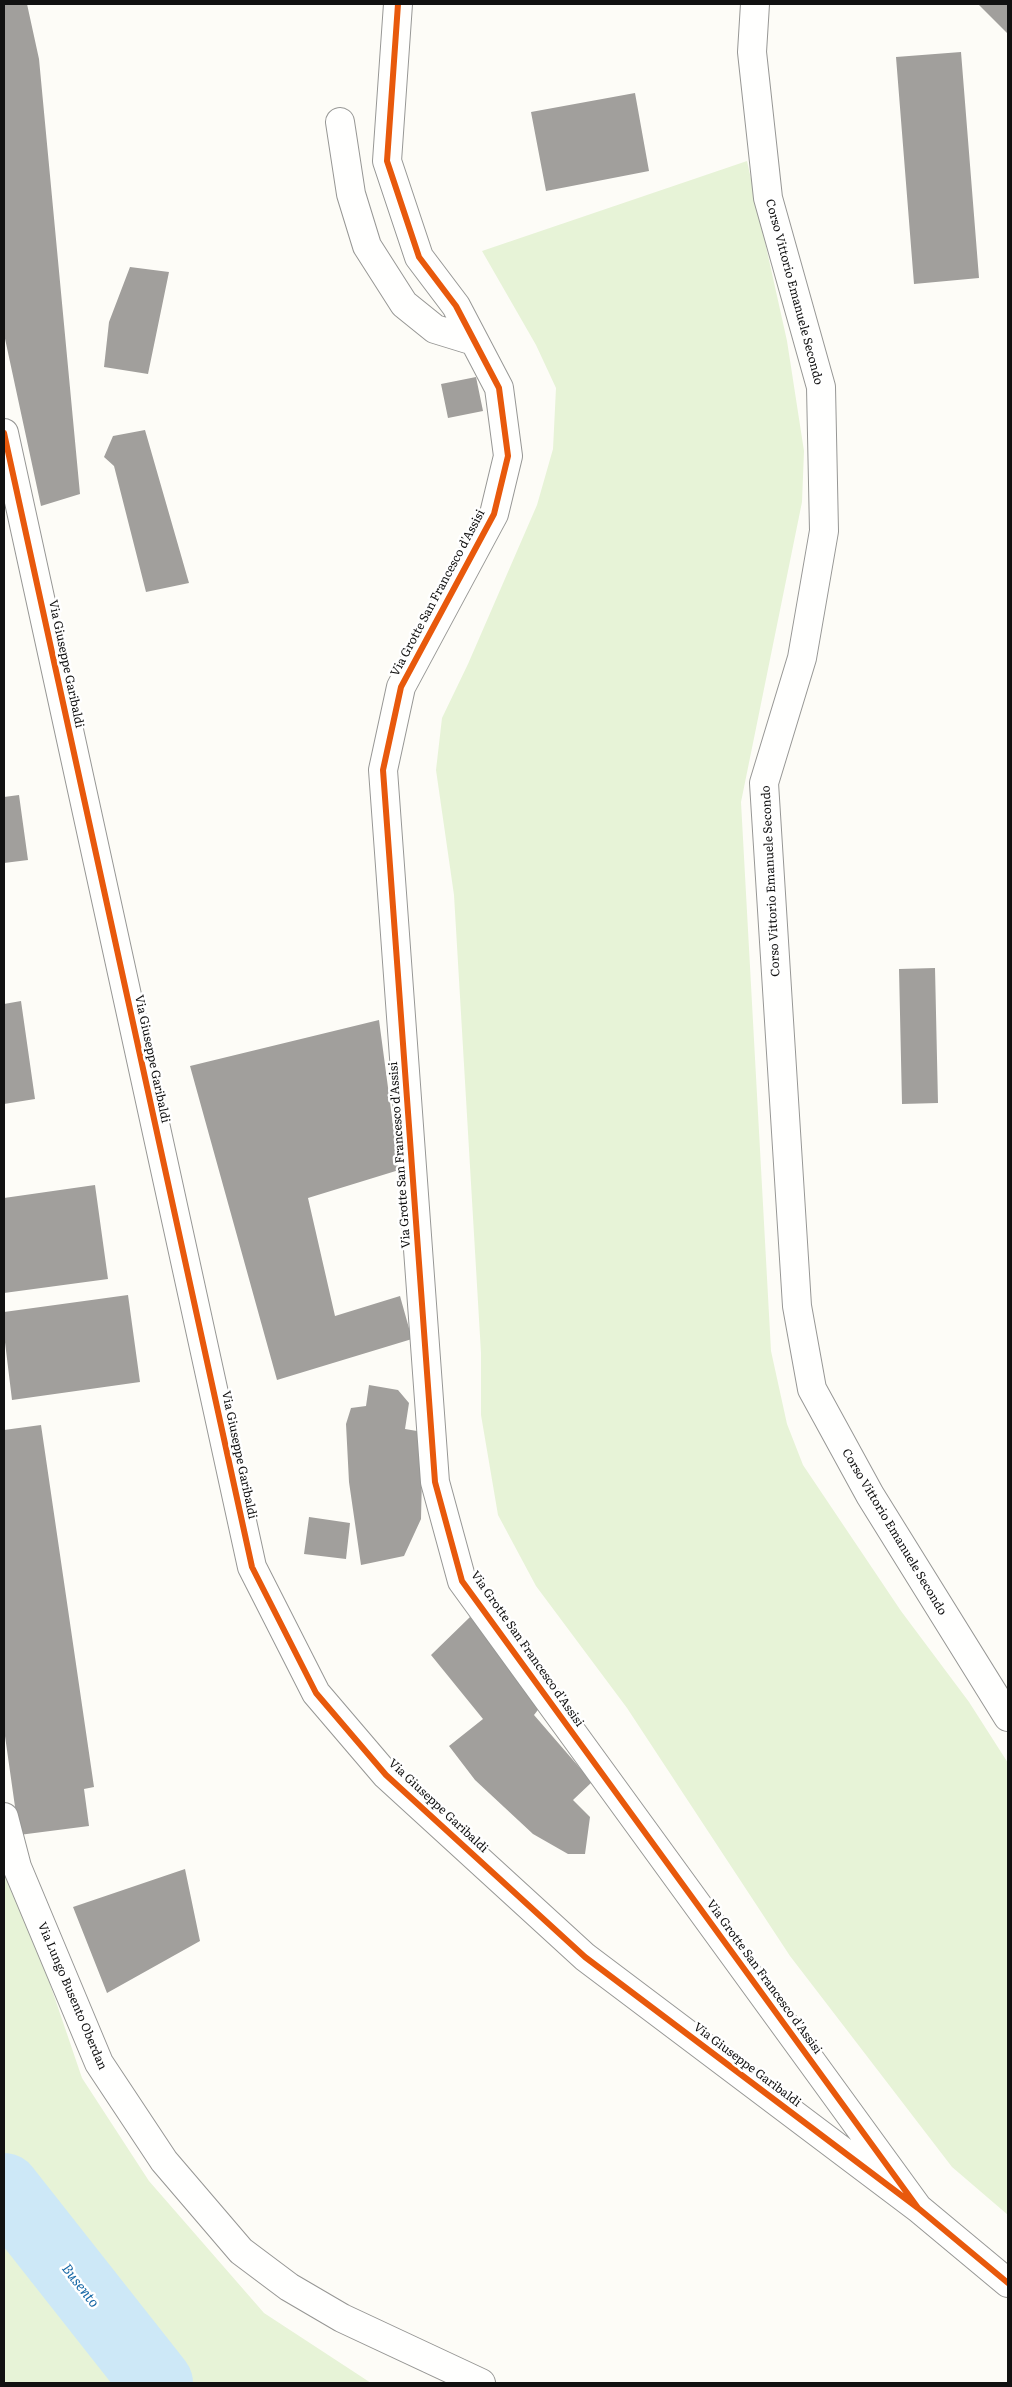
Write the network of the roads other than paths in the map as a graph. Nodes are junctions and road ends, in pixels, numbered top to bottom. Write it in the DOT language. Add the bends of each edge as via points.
graph roads {
  1 [pos="398,4"];
  2 [pos="755,4"];
  3 [pos="340,122"];
  4 [pos="474,341"];
  5 [pos="4,433"];
  6 [pos="1008,1718"];
  7 [pos="4,1817"];
  8 [pos="918,2208"];
  9 [pos="1008,2283"];
  10 [pos="481,2383"];
  1 -- 4 [label="street, Via Grotte San Francesco d'Assisi" via="387,160 419,257 456,306"];
  2 -- 6 [label="street, Corso Vittorio Emanuele Secondo" via="752,52 768,198 821,387 824,531 802,658 764,783 797,1306 812,1389 870,1495"];
  3 -- 4 [label="street" via="351,194 367,246 404,304 435,329"];
  4 -- 8 [label="street, Via Grotte San Francesco d'Assisi" via="499,388 508,456 494,514 401,687 383,770 435,1482 462,1581"];
  5 -- 8 [label="street, Via Giuseppe Garibaldi" via="252,1567 316,1693 386,1775 585,1957"];
  7 -- 10 [label="street, Via Lungo Busento Oberdan" via="17,1867 99,2064 164,2161 241,2251 289,2287 342,2318"];
  8 -- 9 [label="street"];
}
